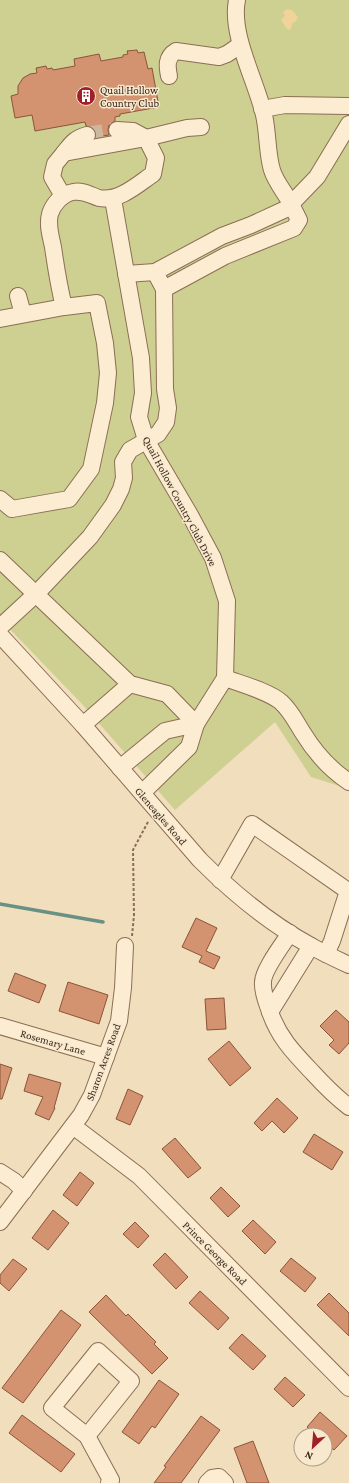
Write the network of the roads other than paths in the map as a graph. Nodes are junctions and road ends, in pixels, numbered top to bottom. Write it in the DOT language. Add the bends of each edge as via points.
graph roads {
  1 [pos="236,0"];
  2 [pos="240,45"];
  3 [pos="169,76"];
  4 [pos="349,106"];
  5 [pos="262,109"];
  6 [pos="349,124"];
  7 [pos="201,127"];
  8 [pos="117,130"];
  9 [pos="87,135"];
  10 [pos="146,138"];
  11 [pos="64,153"];
  12 [pos="63,196"];
  13 [pos="113,199"];
  14 [pos="291,204"];
  15 [pos="155,272"];
  16 [pos="126,274"];
  17 [pos="164,289"];
  18 [pos="18,296"];
  19 [pos="64,307"];
  20 [pos="23,314"];
  21 [pos="0,319"];
  22 [pos="146,440"];
  23 [pos="0,499"];
  24 [pos="0,560"];
  25 [pos="36,593"];
  26 [pos="0,627"];
  27 [pos="0,635"];
  28 [pos="225,678"];
  29 [pos="130,684"];
  30 [pos="196,724"];
  31 [pos="83,725"];
  32 [pos="120,768"];
  33 [pos="349,782"];
  34 [pos="142,793"];
  35 [pos="220,880"];
  36 [pos="290,933"];
  37 [pos="125,946"];
  38 [pos="311,946"];
  39 [pos="326,954"];
  40 [pos="349,965"];
  41 [pos="270,1012"];
  42 [pos="0,1026"];
  43 [pos="106,1057"];
  44 [pos="349,1107"];
  45 [pos="73,1126"];
  46 [pos="0,1172"];
  47 [pos="24,1191"];
  48 [pos="0,1222"];
  49 [pos="349,1388"];
  50 [pos="87,1436"];
  51 [pos="110,1482"];
  52 [pos="207,1483"];
  53 [pos="225,1483"];
  1 -- 2 [label="street"];
  2 -- 3 [label="street" via="219,56 176,51 167,64"];
  2 -- 5 [label="street"];
  4 -- 5 [label="street" via="285,105"];
  5 -- 14 [label="street" via="272,170"];
  6 -- 14 [label="street" via="317,177"];
  7 -- 10 [label="street"];
  8 -- 10 [label="street" via="133,131"];
  9 -- 11 [label="street" via="74,141"];
  10 -- 11 [label="street"];
  10 -- 13 [label="street" via="156,158 153,174"];
  11 -- 12 [label="street" via="54,164 52,177"];
  12 -- 13 [label="street" via="73,192 86,192 100,198"];
  12 -- 19 [label="street" via="50,214 49,225"];
  13 -- 16 [label="street, Quail Hollow Country Club Drive"];
  14 -- 15 [label="street" via="288,208 222,236"];
  14 -- 17 [label="street" via="299,220 294,228 225,256"];
  15 -- 16 [label="street"];
  15 -- 17 [label="street"];
  16 -- 22 [label="street, Quail Hollow Country Club Drive" via="141,358 143,393 139,417"];
  17 -- 22 [label="street" via="168,408 166,422 158,434"];
  18 -- 20 [label="street"];
  19 -- 20 [label="street"];
  19 -- 23 [label="street" via="97,303 105,343 108,373 105,403 91,469 69,499 12,509"];
  20 -- 21 [label="street"];
  22 -- 25 [label="street" via="130,450 123,462 122,489 90,537"];
  22 -- 28 [label="street, Quail Hollow Country Club Drive" via="210,552 220,579 227,601"];
  24 -- 25 [label="street"];
  25 -- 26 [label="street"];
  25 -- 29 [label="street"];
  27 -- 31 [label="street, Gleneagles Road"];
  28 -- 30 [label="street"];
  28 -- 33 [label="street" via="281,702 314,747 336,772"];
  29 -- 30 [label="street" via="167,694"];
  29 -- 31 [label="street"];
  30 -- 32 [label="street" via="165,731"];
  30 -- 34 [label="street" via="189,748"];
  31 -- 32 [label="street, Gleneagles Road"];
  32 -- 34 [label="street, Gleneagles Road"];
  34 -- 35 [label="street, Gleneagles Road"];
  35 -- 36 [label="street, Gleneagles Road"];
  35 -- 39 [label="street" via="252,824 348,891"];
  36 -- 38 [label="street, Gleneagles Road"];
  36 -- 41 [label="street" via="262,981"];
  37 -- 43 [label="street, Sharon Acres Road" via="118,1020"];
  38 -- 39 [label="street, Gleneagles Road"];
  38 -- 41 [label="street"];
  39 -- 40 [label="street, Gleneagles Road"];
  41 -- 44 [label="street" via="289,1048"];
  42 -- 43 [label="street, Rosemary Lane"];
  43 -- 45 [label="street, Sharon Acres Road" via="92,1095"];
  45 -- 47 [label="street, Sharon Acres Road"];
  45 -- 49 [label="street, Prince George Road" via="139,1176"];
  46 -- 47 [label="street"];
  47 -- 48 [label="street, Sharon Acres Road"];
  50 -- 50 [label="street" via="52,1408 98,1351 131,1381"];
  50 -- 51 [label="street"];
  52 -- 53 [label="street" via="212,1478 219,1477"];
}
